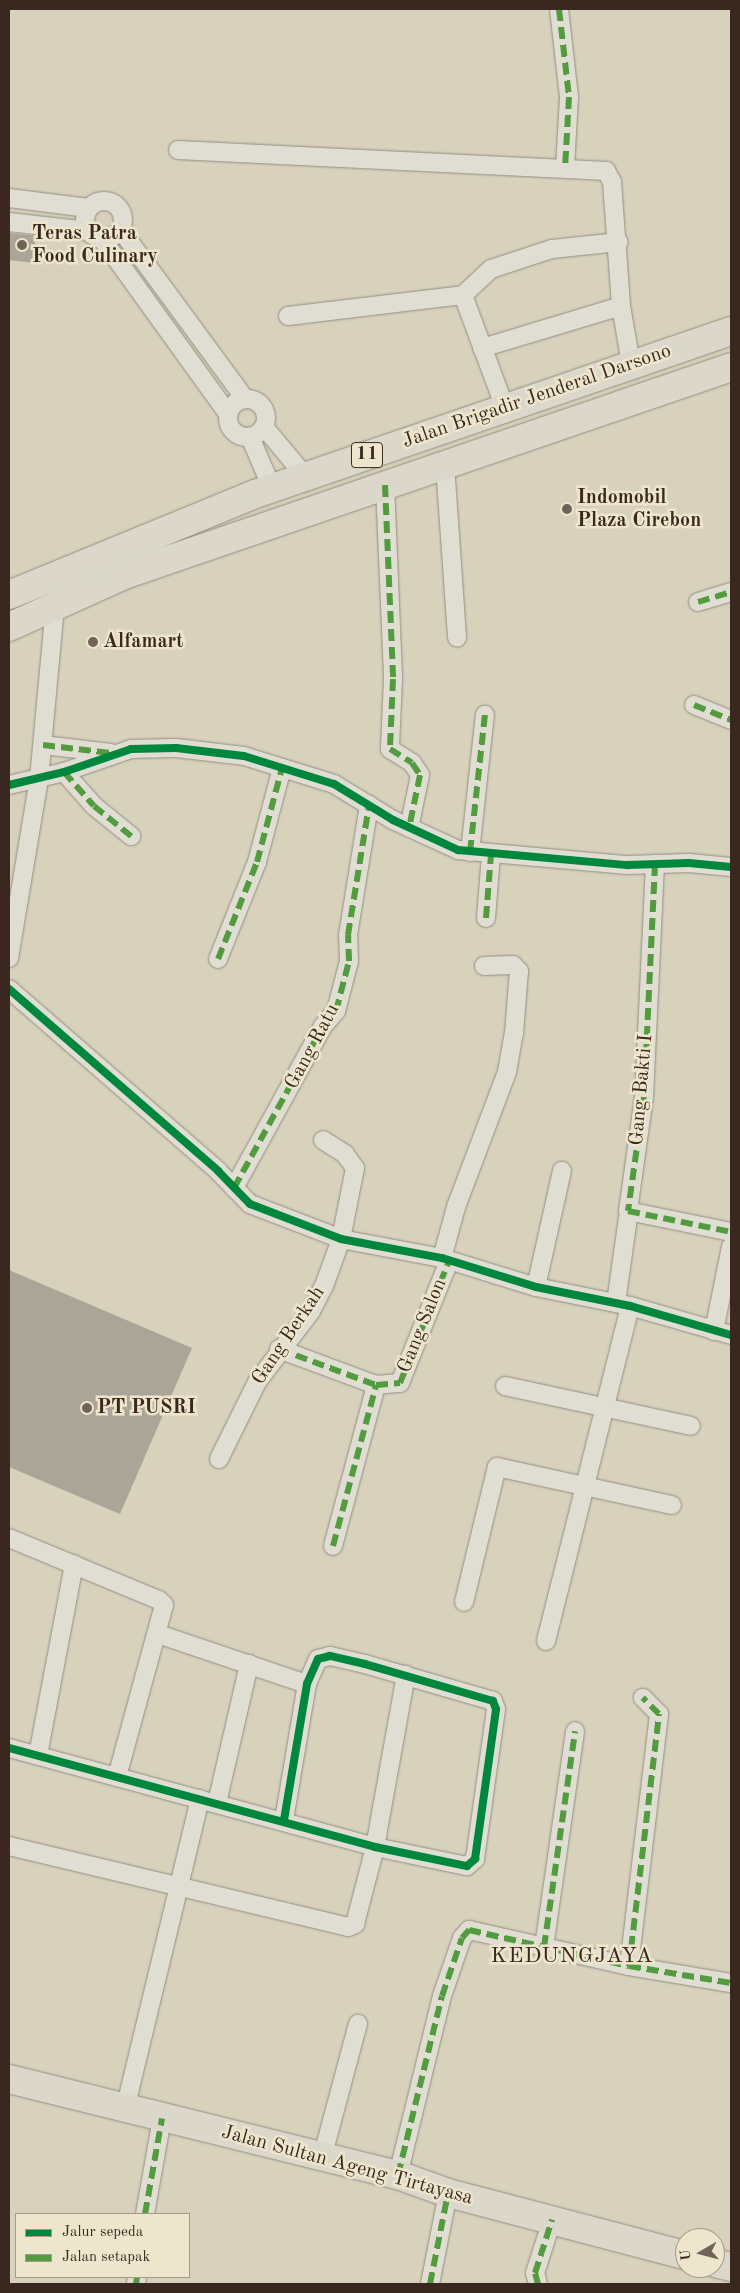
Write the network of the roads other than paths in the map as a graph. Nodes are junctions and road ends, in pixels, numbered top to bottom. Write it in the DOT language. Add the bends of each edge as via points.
graph roads {
  1 [pos="559,9"];
  2 [pos="178,150"];
  3 [pos="565,168"];
  4 [pos="9,198"];
  5 [pos="88,208"];
  6 [pos="9,222"];
  7 [pos="121,230"];
  8 [pos="95,235"];
  9 [pos="619,242"];
  10 [pos="463,296"];
  11 [pos="621,306"];
  12 [pos="288,316"];
  13 [pos="731,331"];
  14 [pos="482,348"];
  15 [pos="631,364"];
  16 [pos="731,367"];
  17 [pos="245,399"];
  18 [pos="505,408"];
  19 [pos="228,414"];
  20 [pos="257,432"];
  21 [pos="445,465"];
  22 [pos="305,476"];
  23 [pos="385,485"];
  24 [pos="272,488"];
  25 [pos="81,563"];
  26 [pos="91,588"];
  27 [pos="731,592"];
  28 [pos="9,596"];
  29 [pos="698,602"];
  30 [pos="55,605"];
  31 [pos="9,626"];
  32 [pos="457,638"];
  33 [pos="694,705"];
  34 [pos="485,715"];
  35 [pos="731,720"];
  36 [pos="43,745"];
  37 [pos="116,754"];
  38 [pos="282,768"];
  39 [pos="64,772"];
  40 [pos="38,779"];
  41 [pos="9,785"];
  42 [pos="369,805"];
  43 [pos="409,828"];
  44 [pos="131,836"];
  45 [pos="470,852"];
  46 [pos="492,854"];
  47 [pos="655,864"];
  48 [pos="731,868"];
  49 [pos="486,918"];
  50 [pos="9,958"];
  51 [pos="218,959"];
  52 [pos="484,966"];
  53 [pos="9,990"];
  54 [pos="323,1140"];
  55 [pos="562,1172"];
  56 [pos="234,1188"];
  57 [pos="628,1218"];
  58 [pos="731,1232"];
  59 [pos="340,1239"];
  60 [pos="731,1247"];
  61 [pos="445,1259"];
  62 [pos="536,1287"];
  63 [pos="623,1305"];
  64 [pos="714,1331"];
  65 [pos="731,1335"];
  66 [pos="279,1349"];
  67 [pos="376,1385"];
  68 [pos="505,1386"];
  69 [pos="605,1406"];
  70 [pos="691,1426"];
  71 [pos="219,1459"];
  72 [pos="586,1485"];
  73 [pos="672,1505"];
  74 [pos="9,1538"];
  75 [pos="333,1546"];
  76 [pos="74,1564"];
  77 [pos="464,1602"];
  78 [pos="158,1634"];
  79 [pos="546,1641"];
  80 [pos="249,1664"];
  81 [pos="406,1675"];
  82 [pos="307,1684"];
  83 [pos="643,1698"];
  84 [pos="575,1731"];
  85 [pos="9,1748"];
  86 [pos="38,1755"];
  87 [pos="117,1777"];
  88 [pos="209,1801"];
  89 [pos="284,1820"];
  90 [pos="9,1846"];
  91 [pos="375,1847"];
  92 [pos="178,1887"];
  93 [pos="544,1947"];
  94 [pos="629,1966"];
  95 [pos="731,1983"];
  96 [pos="358,2024"];
  97 [pos="9,2079"];
  98 [pos="125,2109"];
  99 [pos="162,2118"];
  100 [pos="322,2158"];
  101 [pos="398,2176"];
  102 [pos="448,2193"];
  103 [pos="145,2213"];
  104 [pos="552,2220"];
  105 [pos="675,2252"];
  106 [pos="430,2284"];
  107 [pos="538,2284"];
  1 -- 3 [label="street" via="569,97"];
  2 -- 3 [label="street" via="259,157"];
  3 -- 9 [label="street" via="603,169 610,175"];
  4 -- 5 [label="street"];
  5 -- 7 [label="street" via="101,200 115,203 123,215"];
  5 -- 8 [label="street" via="85,224"];
  6 -- 8 [label="street"];
  7 -- 8 [label="street"];
  7 -- 17 [label="street"];
  8 -- 19 [label="street"];
  9 -- 10 [label="street" via="552,249 491,269"];
  9 -- 11 [label="street"];
  10 -- 12 [label="street"];
  10 -- 14 [label="street"];
  11 -- 14 [label="street"];
  11 -- 15 [label="street"];
  13 -- 15 [label="main road, Jalan Brigadir Jenderal Darsono / 11"];
  14 -- 18 [label="street"];
  15 -- 18 [label="main road, Jalan Brigadir Jenderal Darsono / 11"];
  16 -- 21 [label="main road, Jalan Brigadir Jenderal Darsono / 11"];
  17 -- 19 [label="street" via="237,401"];
  17 -- 20 [label="street" via="263,407"];
  18 -- 22 [label="main road, Jalan Brigadir Jenderal Darsono / 11"];
  19 -- 20 [label="street" via="231,429"];
  20 -- 22 [label="street"];
  20 -- 24 [label="street"];
  21 -- 23 [label="main road, Jalan Brigadir Jenderal Darsono / 11"];
  21 -- 32 [label="street"];
  22 -- 24 [label="main road, Jalan Brigadir Jenderal Darsono / 11"];
  23 -- 26 [label="main road, Jalan Brigadir Jenderal Darsono / 11"];
  23 -- 43 [label="street" via="393,679 390,749 412,763 420,775"];
  24 -- 25 [label="main road, Jalan Brigadir Jenderal Darsono / 11"];
  25 -- 26 [label="main road"];
  25 -- 28 [label="main road, Jalan Brigadir Jenderal Darsono / 11"];
  26 -- 30 [label="main road, Jalan Brigadir Jenderal Darsono / 11"];
  27 -- 29 [label="street"];
  30 -- 31 [label="main road, Jalan Brigadir Jenderal Darsono / 11"];
  30 -- 36 [label="street"];
  33 -- 35 [label="street"];
  34 -- 45 [label="street"];
  36 -- 37 [label="street"];
  36 -- 40 [label="street"];
  37 -- 38 [label="street" via="148,747 176,748 244,756"];
  37 -- 39 [label="street"];
  38 -- 42 [label="street" via="334,784"];
  38 -- 51 [label="street" via="256,862"];
  39 -- 40 [label="street"];
  39 -- 44 [label="street" via="94,806"];
  40 -- 41 [label="street"];
  40 -- 50 [label="street"];
  42 -- 43 [label="street"];
  42 -- 56 [label="street, Gang Ratu" via="348,935 349,961 336,1011 323,1026"];
  43 -- 45 [label="street"];
  45 -- 46 [label="street"];
  46 -- 47 [label="street" via="627,865"];
  46 -- 49 [label="street"];
  47 -- 48 [label="street"];
  47 -- 58 [label="street, Gang Bakti I" via="644,1097 628,1211"];
  52 -- 61 [label="street" via="517,967 514,1034 507,1072 462,1190"];
  53 -- 56 [label="street"];
  54 -- 59 [label="street, Gang Berkah" via="345,1154 355,1168"];
  55 -- 62 [label="street"];
  56 -- 59 [label="street" via="250,1204"];
  57 -- 63 [label="street"];
  59 -- 61 [label="street"];
  59 -- 66 [label="street, Gang Berkah" via="324,1286 310,1311"];
  60 -- 64 [label="street"];
  61 -- 62 [label="street"];
  61 -- 67 [label="street, Gang Salon" via="404,1378 400,1384"];
  62 -- 63 [label="street"];
  63 -- 64 [label="street"];
  63 -- 69 [label="street"];
  64 -- 65 [label="street"];
  66 -- 67 [label="street, Gang Salon"];
  66 -- 71 [label="street, Gang Berkah" via="256,1382"];
  67 -- 75 [label="street"];
  68 -- 69 [label="street"];
  69 -- 70 [label="street"];
  69 -- 72 [label="street"];
  72 -- 73 [label="street"];
  72 -- 77 [label="street" via="494,1468"];
  72 -- 79 [label="street"];
  74 -- 76 [label="street"];
  76 -- 78 [label="street" via="159,1600 165,1611"];
  76 -- 86 [label="street"];
  78 -- 80 [label="street"];
  78 -- 87 [label="street"];
  80 -- 82 [label="street"];
  80 -- 88 [label="street"];
  81 -- 82 [label="street" via="330,1656 318,1659"];
  81 -- 91 [label="street"];
  81 -- 91 [label="street" via="488,1698 496,1709 475,1859 467,1866 458,1866"];
  82 -- 89 [label="street"];
  83 -- 94 [label="street" via="659,1714"];
  84 -- 93 [label="street"];
  85 -- 86 [label="street"];
  86 -- 87 [label="street"];
  87 -- 88 [label="street"];
  88 -- 89 [label="street"];
  88 -- 92 [label="street"];
  89 -- 91 [label="street"];
  90 -- 92 [label="street"];
  91 -- 92 [label="street" via="360,1917 348,1927"];
  92 -- 98 [label="street"];
  93 -- 94 [label="street"];
  93 -- 101 [label="street" via="472,1929 464,1934 442,1996"];
  94 -- 95 [label="street"];
  96 -- 100 [label="street"];
  97 -- 98 [label="main road, Jalan Sultan Ageng Tirtayasa"];
  98 -- 99 [label="main road, Jalan Sultan Ageng Tirtayasa"];
  99 -- 100 [label="main road, Jalan Sultan Ageng Tirtayasa"];
  99 -- 103 [label="street"];
  100 -- 101 [label="main road, Jalan Sultan Ageng Tirtayasa"];
  101 -- 102 [label="main road, Jalan Sultan Ageng Tirtayasa"];
  102 -- 104 [label="main road, Jalan Sultan Ageng Tirtayasa"];
  102 -- 106 [label="street"];
  104 -- 105 [label="main road, Jalan Sultan Ageng Tirtayasa"];
  104 -- 107 [label="street" via="535,2273"];
}
